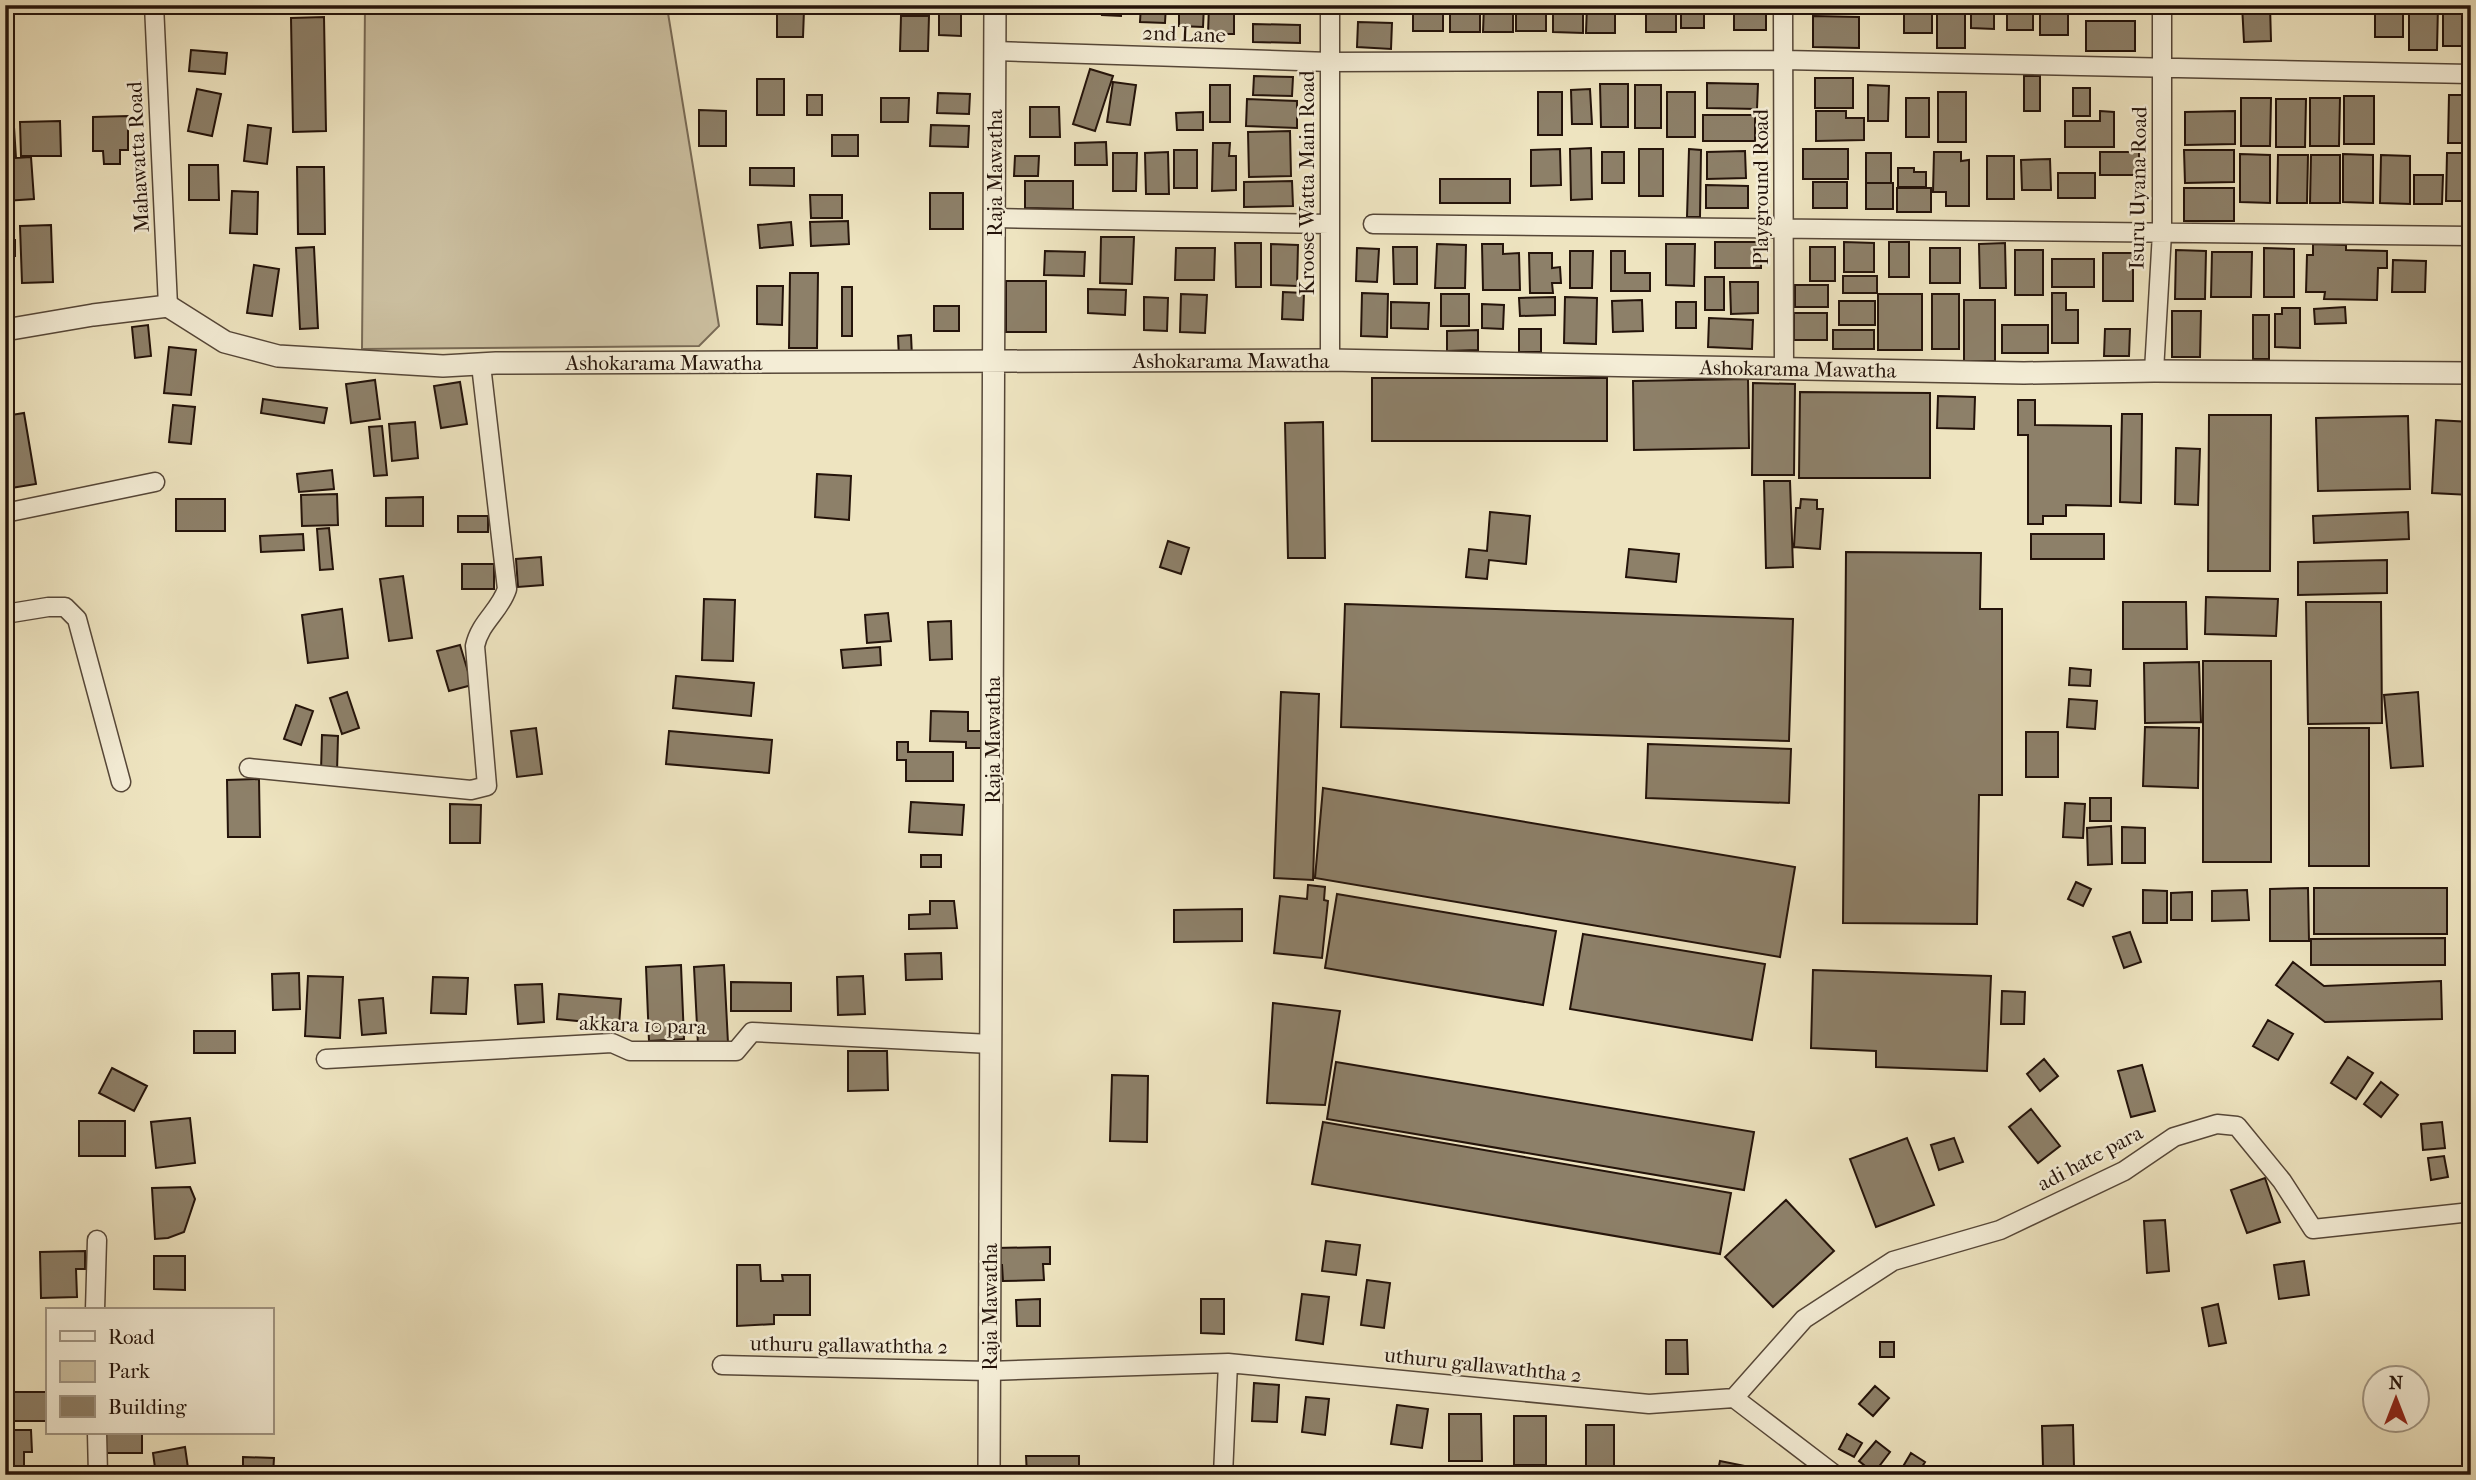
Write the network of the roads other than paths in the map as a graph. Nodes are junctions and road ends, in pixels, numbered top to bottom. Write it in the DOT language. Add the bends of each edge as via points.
graph roads {
  1 [pos="154,5"];
  2 [pos="995,5"];
  3 [pos="1330,5"];
  4 [pos="1783,5"];
  5 [pos="2162,5"];
  6 [pos="995,51"];
  7 [pos="1783,60"];
  8 [pos="1330,62"];
  9 [pos="2162,68"];
  10 [pos="2470,74"];
  11 [pos="995,218"];
  12 [pos="1329,224"];
  13 [pos="1373,224"];
  14 [pos="1783,229"];
  15 [pos="2162,233"];
  16 [pos="2470,236"];
  17 [pos="168,306"];
  18 [pos="5,330"];
  19 [pos="1330,360"];
  20 [pos="995,362"];
  21 [pos="481,365"];
  22 [pos="1784,369"];
  23 [pos="2154,371"];
  24 [pos="2471,373"];
  25 [pos="155,482"];
  26 [pos="5,513"];
  27 [pos="5,614"];
  28 [pos="249,768"];
  29 [pos="121,782"];
  30 [pos="991,1044"];
  31 [pos="326,1059"];
  32 [pos="2471,1212"];
  33 [pos="97,1240"];
  34 [pos="95,1308"];
  35 [pos="1228,1363"];
  36 [pos="722,1365"];
  37 [pos="989,1371"];
  38 [pos="1734,1398"];
  39 [pos="97,1434"];
  40 [pos="98,1475"];
  41 [pos="989,1475"];
  42 [pos="1223,1475"];
  43 [pos="1835,1475"];
  1 -- 17 [label="street, Mahawatta Road"];
  2 -- 6 [label="street, Raja Mawatha"];
  3 -- 8 [label="street, Kroose Watta Main Road"];
  4 -- 7 [label="street, Playground Road"];
  5 -- 9 [label="street, Isuru Uyana Road"];
  6 -- 8 [label="street, 2nd Lane"];
  6 -- 11 [label="street, Raja Mawatha"];
  7 -- 8 [label="street, 2nd Lane"];
  7 -- 9 [label="street, 2nd Lane"];
  7 -- 14 [label="street, Playground Road"];
  8 -- 12 [label="street, Kroose Watta Main Road"];
  9 -- 10 [label="street, 2nd Lane"];
  9 -- 15 [label="street, Isuru Uyana Road"];
  11 -- 12 [label="street"];
  11 -- 20 [label="street, Raja Mawatha"];
  12 -- 19 [label="street, Kroose Watta Main Road"];
  13 -- 14 [label="street"];
  14 -- 15 [label="street"];
  14 -- 22 [label="street, Playground Road"];
  15 -- 16 [label="street"];
  15 -- 23 [label="street, Isuru Uyana Road"];
  17 -- 18 [label="street"];
  17 -- 21 [label="street, Ashokarama Mawatha" via="225,342 278,356"];
  19 -- 20 [label="street, Ashokarama Mawatha"];
  19 -- 22 [label="street, Ashokarama Mawatha"];
  20 -- 21 [label="street, Ashokarama Mawatha"];
  20 -- 30 [label="street, Raja Mawatha"];
  21 -- 28 [label="street" via="507,589 502,604 478,632 475,646 487,786 471,790"];
  22 -- 23 [label="street, Ashokarama Mawatha"];
  23 -- 24 [label="street, Ashokarama Mawatha"];
  25 -- 26 [label="street"];
  27 -- 29 [label="street" via="65,607 77,619"];
  30 -- 31 [label="street, akkara 10 para" via="752,1031 736,1051 630,1051 612,1042"];
  30 -- 37 [label="street, Raja Mawatha"];
  32 -- 38 [label="street, adi hate para" via="2313,1229 2282,1181 2237,1126 2217,1124 2174,1137 2124,1171 2000,1230 1894,1261 1804,1319"];
  33 -- 34 [label="street"];
  35 -- 37 [label="street, uthuru gallawaththa 2"];
  35 -- 38 [label="street, uthuru gallawaththa 2" via="1649,1404"];
  35 -- 42 [label="street"];
  36 -- 37 [label="street, uthuru gallawaththa 2"];
  37 -- 41 [label="street, Raja Mawatha"];
  38 -- 43 [label="street"];
  39 -- 40 [label="street"];
}
